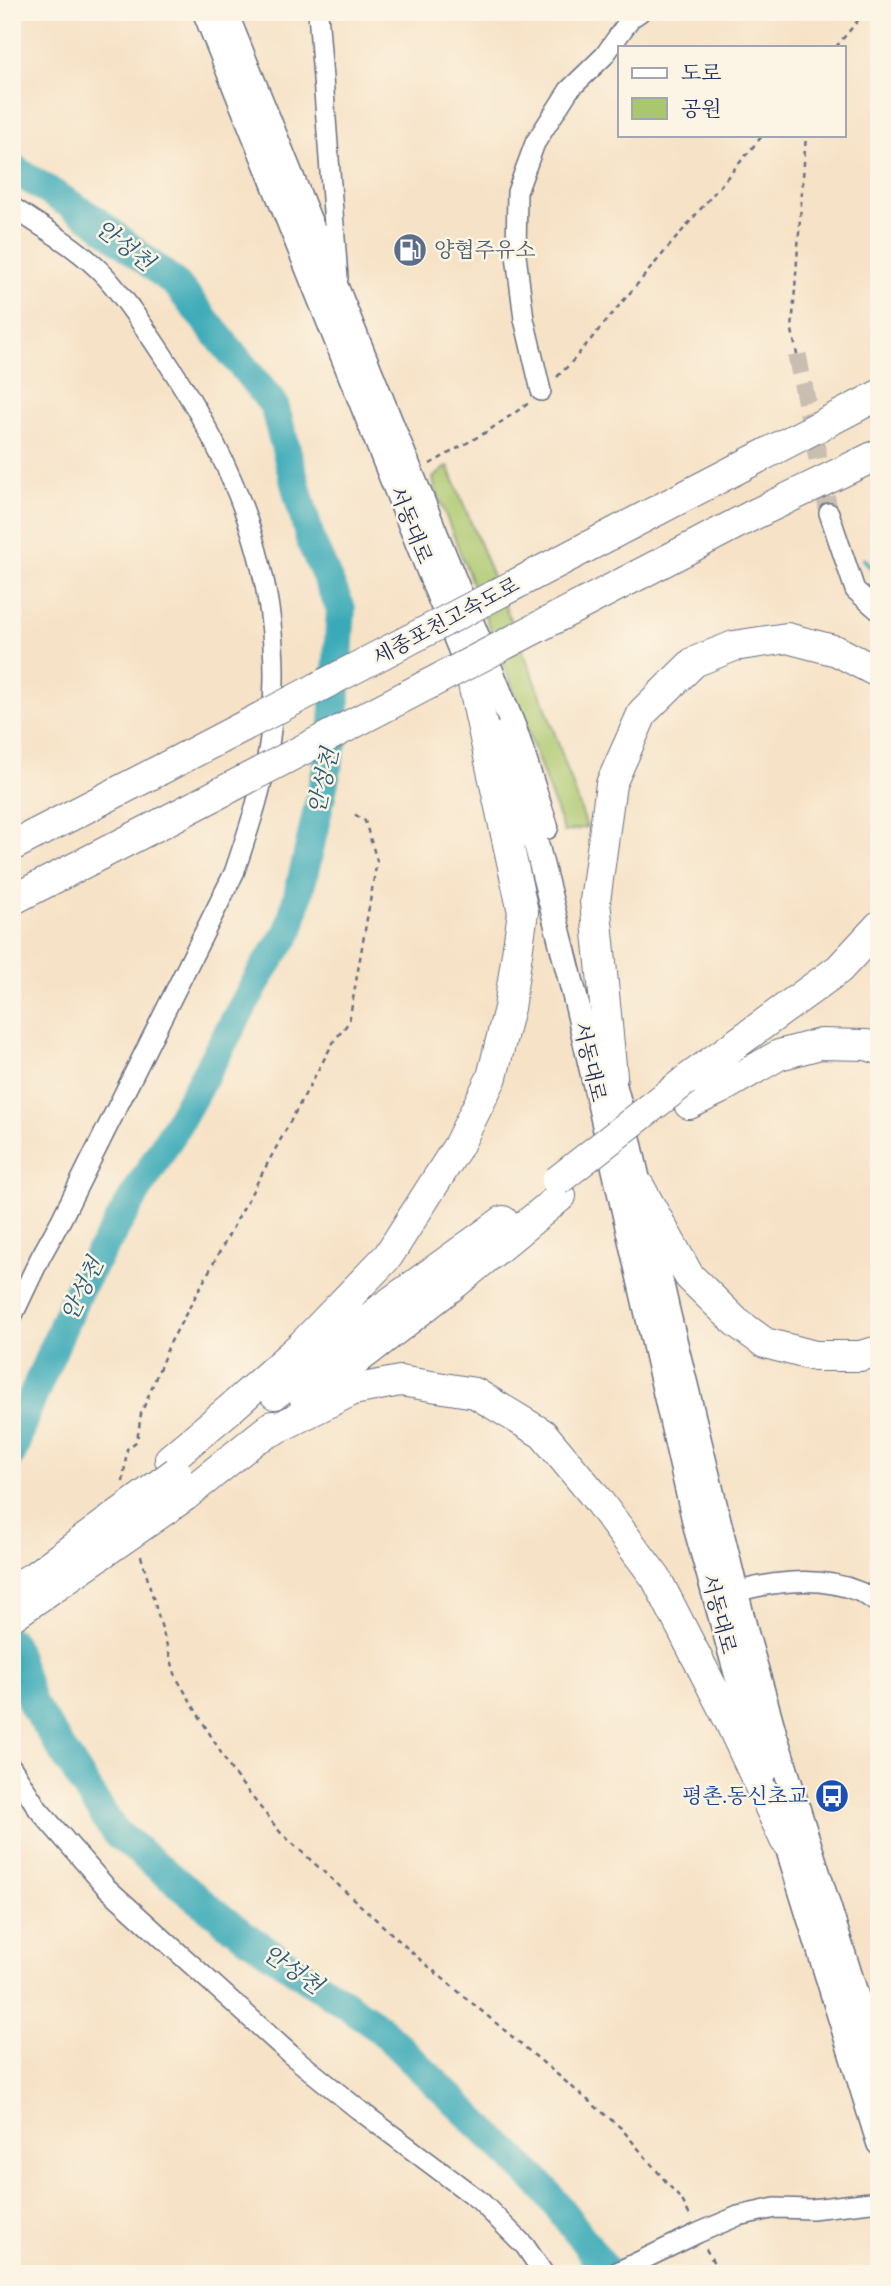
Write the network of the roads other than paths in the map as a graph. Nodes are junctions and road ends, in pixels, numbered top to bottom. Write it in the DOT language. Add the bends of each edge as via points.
graph roads {
  1 [pos="318,12"];
  2 [pos="640,12"];
  3 [pos="211,16"];
  4 [pos="12,207"];
  5 [pos="338,289"];
  6 [pos="541,391"];
  7 [pos="879,395"];
  8 [pos="879,454"];
  9 [pos="829,513"];
  10 [pos="879,611"];
  11 [pos="879,673"];
  12 [pos="472,679"];
  13 [pos="12,846"];
  14 [pos="12,900"];
  15 [pos="879,926"];
  16 [pos="879,1049"];
  17 [pos="612,1076"];
  18 [pos="687,1093"];
  19 [pos="639,1186"];
  20 [pos="559,1189"];
  21 [pos="12,1317"];
  22 [pos="879,1351"];
  23 [pos="256,1439"];
  24 [pos="177,1475"];
  25 [pos="22,1583"];
  26 [pos="726,1595"];
  27 [pos="879,1604"];
  28 [pos="12,1616"];
  29 [pos="15,1780"];
  30 [pos="785,1840"];
  31 [pos="879,2068"];
  32 [pos="879,2143"];
  33 [pos="879,2201"];
  34 [pos="544,2274"];
  35 [pos="613,2274"];
  1 -- 5 [label="street"];
  2 -- 6 [label="street" via="569,90 535,143 517,192 516,255 524,319"];
  3 -- 5 [label="main road, 서동대로"];
  3 -- 12 [label="main road, 서동대로"];
  4 -- 21 [label="street" via="63,239 105,276 135,314 208,429 248,520 262,566 274,678 266,765 234,873"];
  5 -- 17 [label="main road, 서동대로" via="514,728 551,846"];
  7 -- 13 [label="highway, 세종포천고속도로, bridge"];
  8 -- 14 [label="highway, bridge"];
  9 -- 10 [label="street" via="855,590"];
  11 -- 17 [label="highway" via="837,651 787,638 734,646 694,662 643,712 611,783 595,901"];
  12 -- 24 [label="highway" via="523,912 509,1008 492,1077 458,1146 388,1256 302,1345 230,1409"];
  12 -- 26 [label="main road, 서동대로" via="537,846 697,1532"];
  15 -- 18 [label="highway" via="839,970"];
  16 -- 18 [label="highway" via="820,1044 779,1055 720,1089"];
  17 -- 19 [label="main road, 서동대로"];
  18 -- 20 [label="highway"];
  19 -- 22 [label="highway" via="689,1276 765,1343 816,1356"];
  19 -- 26 [label="main road, 서동대로"];
  20 -- 23 [label="highway" via="456,1283"];
  20 -- 24 [label="highway" via="381,1309"];
  23 -- 24 [label="highway"];
  23 -- 30 [label="highway" via="353,1390 400,1381 475,1393 543,1434 656,1578"];
  24 -- 25 [label="highway, bridge"];
  24 -- 28 [label="highway, bridge"];
  26 -- 27 [label="street" via="766,1584 822,1582 860,1592"];
  26 -- 30 [label="main road, 서동대로" via="746,1712"];
  26 -- 31 [label="main road, 서동대로"];
  29 -- 34 [label="street" via="106,1887 290,2054 480,2201 525,2246"];
  30 -- 32 [label="main road, 서동대로"];
  33 -- 35 [label="street" via="775,2208 738,2216"];
}
